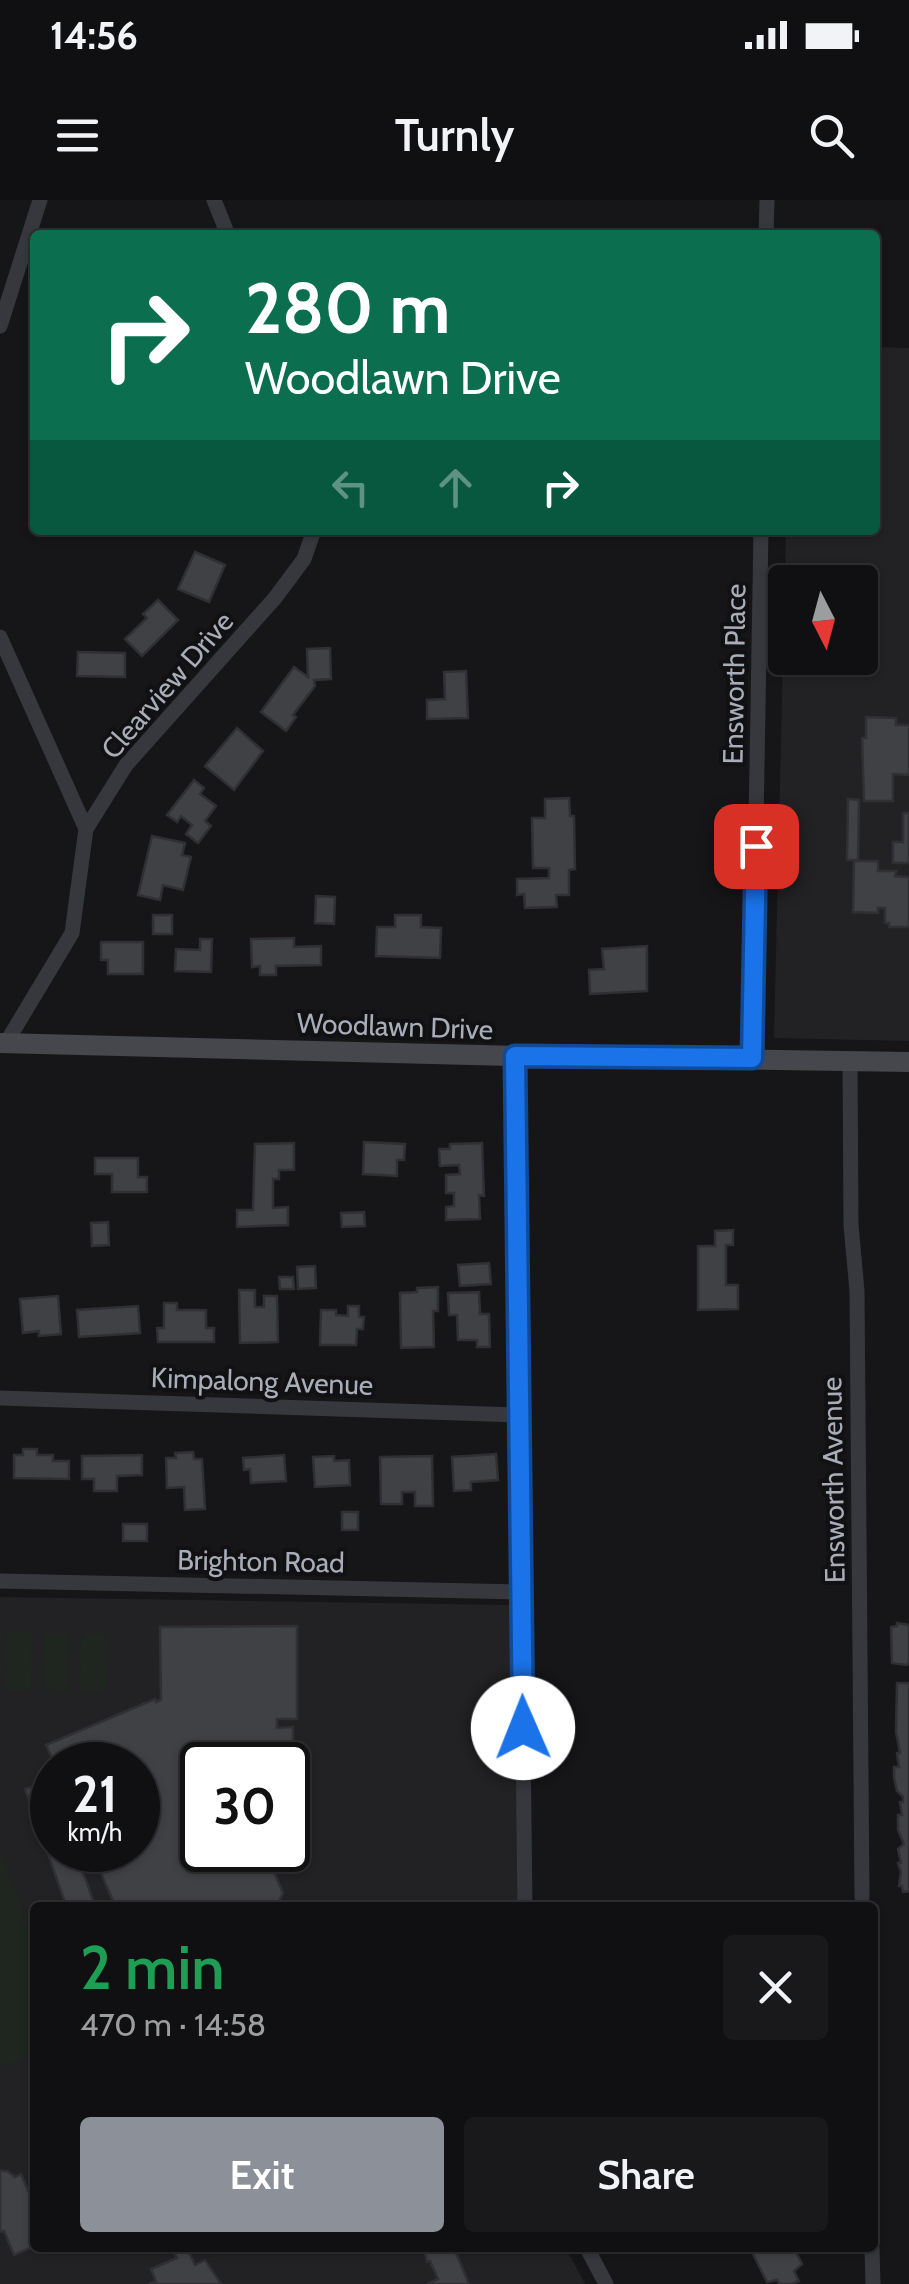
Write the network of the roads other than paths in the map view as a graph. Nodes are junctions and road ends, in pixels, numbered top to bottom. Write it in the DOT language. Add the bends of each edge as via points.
graph roads {
  1 [pos="40,200"];
  2 [pos="214,200"];
  3 [pos="767,200"];
  4 [pos="30,230"];
  5 [pos="226,230"];
  6 [pos="766,230"];
  7 [pos="30,232"];
  8 [pos="0,326"];
  9 [pos="312,535"];
  10 [pos="761,535"];
  11 [pos="0,637"];
  12 [pos="86,828"];
  13 [pos="3,1043"];
  14 [pos="515,1056"];
  15 [pos="752,1058"];
  16 [pos="850,1061"];
  17 [pos="909,1062"];
  18 [pos="0,1398"];
  19 [pos="522,1415"];
  20 [pos="0,1581"];
  21 [pos="522,1592"];
  22 [pos="862,1898"];
  23 [pos="525,1902"];
  24 [pos="590,2252"];
  25 [pos="872,2252"];
  26 [pos="606,2284"];
  27 [pos="873,2284"];
  1 -- 4 [label="street"];
  2 -- 5 [label="street"];
  3 -- 6 [label="street"];
  7 -- 8 [label="street"];
  9 -- 12 [label="street, Clearview Drive" via="304,559 275,598 126,765"];
  10 -- 15 [label="street, Ensworth Place"];
  11 -- 12 [label="street"];
  12 -- 13 [label="street, Clearview Drive" via="72,932"];
  13 -- 14 [label="main road, Woodlawn Drive"];
  14 -- 15 [label="main road, Woodlawn Drive"];
  14 -- 19 [label="street"];
  15 -- 16 [label="main road, Woodlawn Drive"];
  16 -- 17 [label="main road, Woodlawn Drive"];
  16 -- 22 [label="street, Ensworth Avenue"];
  18 -- 19 [label="street, Kimpalong Avenue"];
  19 -- 21 [label="street"];
  20 -- 21 [label="street, Brighton Road"];
  21 -- 23 [label="street"];
  24 -- 26 [label="street"];
  25 -- 27 [label="street"];
}
